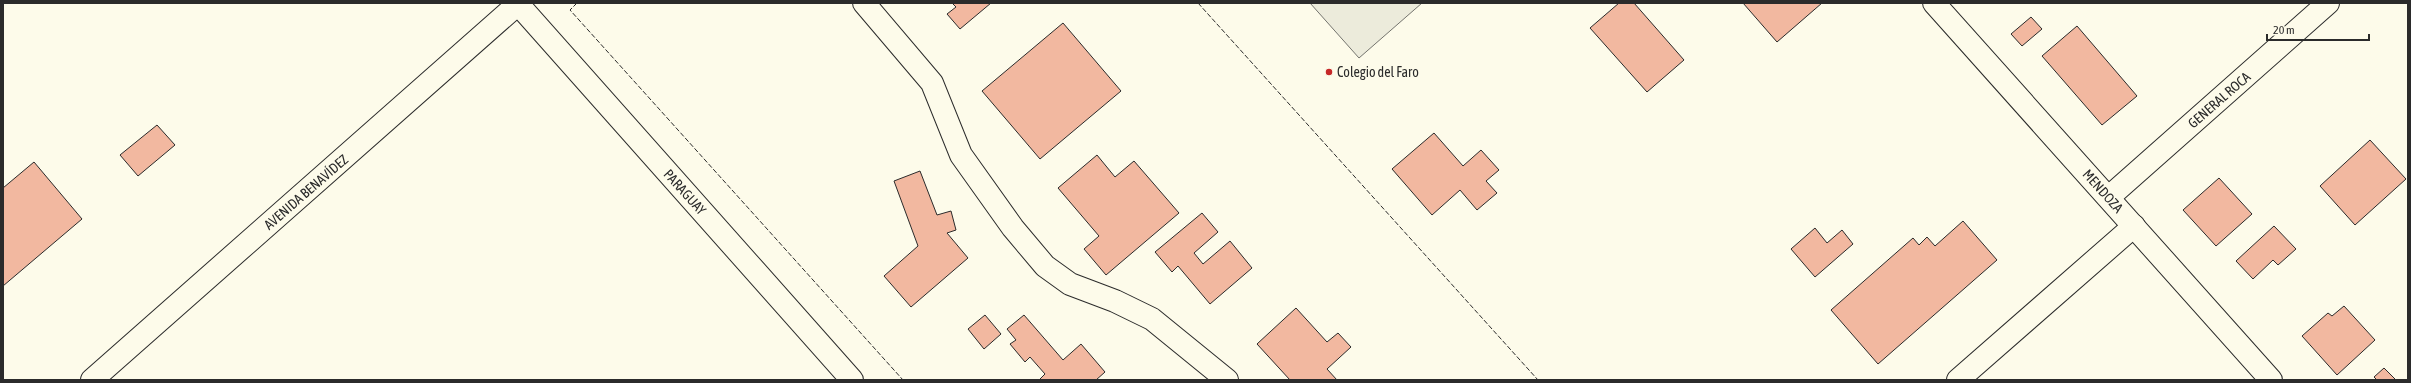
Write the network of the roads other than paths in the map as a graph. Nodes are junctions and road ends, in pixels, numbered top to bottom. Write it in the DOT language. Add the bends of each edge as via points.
graph roads {
  1 [pos="864,3"];
  2 [pos="1934,3"];
  3 [pos="2328,3"];
  4 [pos="519,4"];
  5 [pos="2109,197"];
  6 [pos="2134,226"];
  7 [pos="92,380"];
  8 [pos="852,380"];
  9 [pos="1227,380"];
  10 [pos="1958,380"];
  11 [pos="2271,380"];
  1 -- 9 [label="street" via="932,83 961,155 1012,228 1045,266 1070,284 1115,301 1152,319"];
  2 -- 5 [label="street, MENDOZA"];
  3 -- 5 [label="street, GENERAL ROCA"];
  4 -- 7 [label="street, AVENIDA BENAVÍDEZ"];
  4 -- 8 [label="street, PARAGUAY"];
  5 -- 6 [label="street, MENDOZA"];
  6 -- 10 [label="street"];
  6 -- 11 [label="street, MENDOZA"];
}
